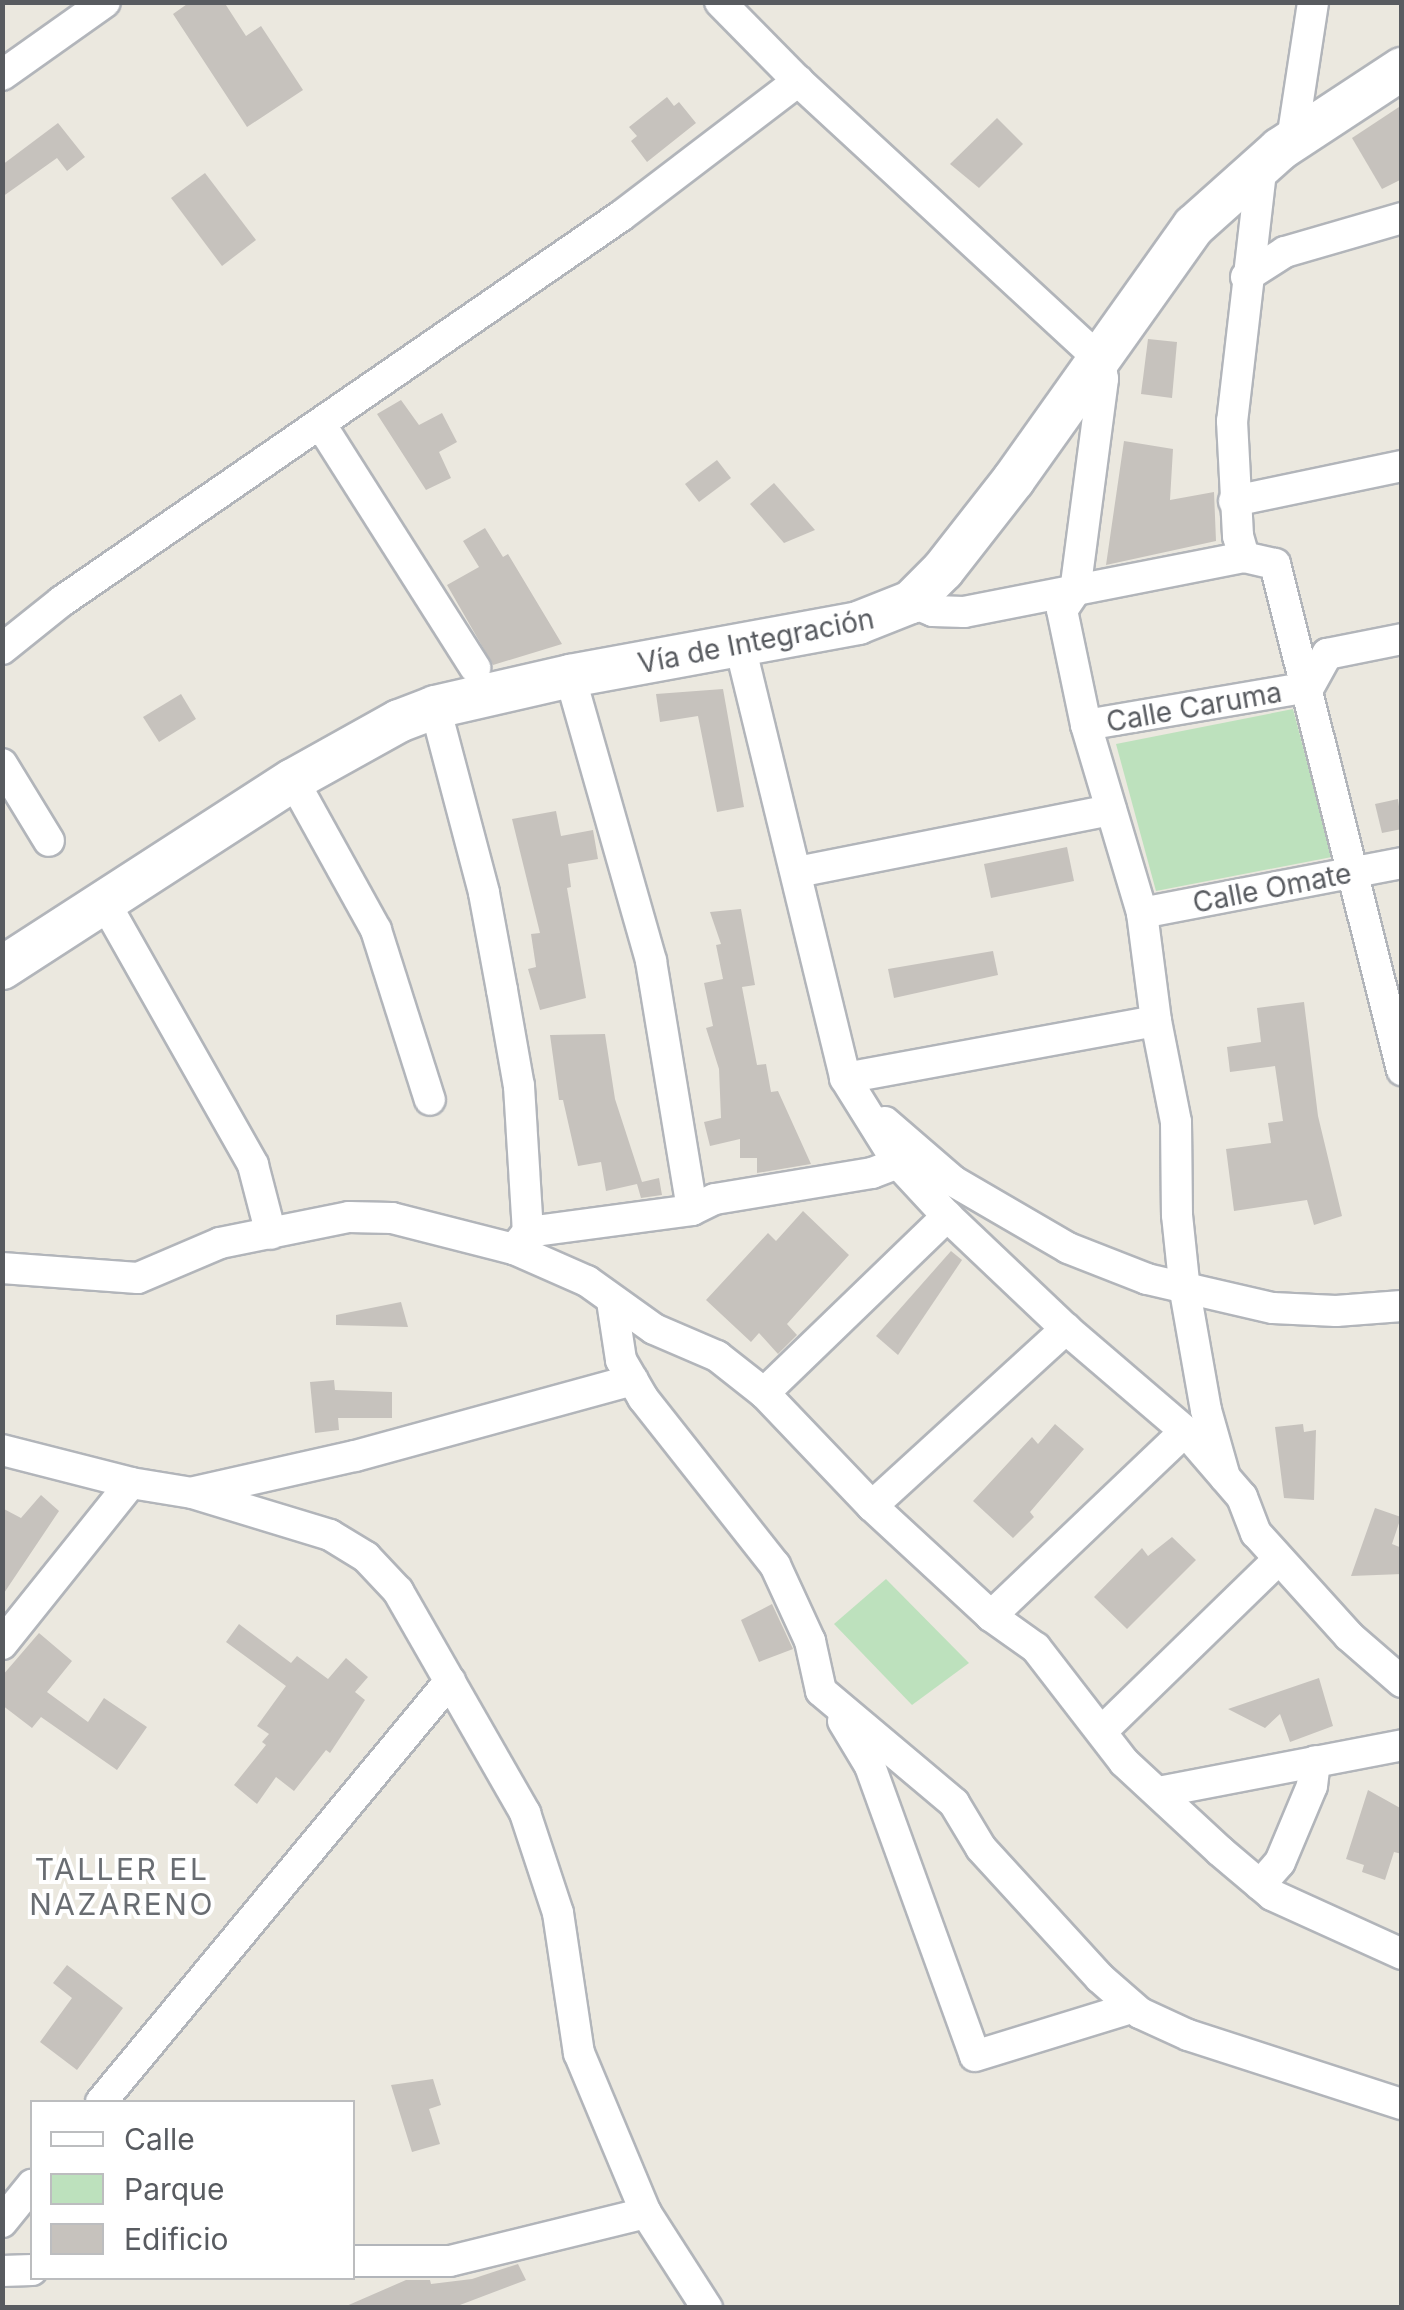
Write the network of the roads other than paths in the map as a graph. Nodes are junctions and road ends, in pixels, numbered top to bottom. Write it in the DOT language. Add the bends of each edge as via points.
graph roads {
  1 [pos="105,2"];
  2 [pos="720,2"];
  3 [pos="1313,2"];
  4 [pos="1402,69"];
  5 [pos="2,75"];
  6 [pos="798,81"];
  7 [pos="1277,152"];
  8 [pos="1402,218"];
  9 [pos="1246,277"];
  10 [pos="1100,360"];
  11 [pos="321,425"];
  12 [pos="1402,466"];
  13 [pos="1234,500"];
  14 [pos="1244,557"];
  15 [pos="1075,592"];
  16 [pos="912,602"];
  17 [pos="1402,640"];
  18 [pos="740,646"];
  19 [pos="2,649"];
  20 [pos="475,668"];
  21 [pos="570,676"];
  22 [pos="1309,687"];
  23 [pos="435,707"];
  24 [pos="1086,725"];
  25 [pos="2,764"];
  26 [pos="293,780"];
  27 [pos="1110,810"];
  28 [pos="49,841"];
  29 [pos="1402,863"];
  30 [pos="797,872"];
  31 [pos="1354,872"];
  32 [pos="104,903"];
  33 [pos="1142,913"];
  34 [pos="2,968"];
  35 [pos="1156,1021"];
  36 [pos="1402,1070"];
  37 [pos="851,1087"];
  38 [pos="430,1100"];
  39 [pos="898,1163"];
  40 [pos="692,1210"];
  41 [pos="946,1216"];
  42 [pos="271,1234"];
  43 [pos="521,1240"];
  44 [pos="2,1268"];
  45 [pos="1185,1291"];
  46 [pos="612,1300"];
  47 [pos="1402,1306"];
  48 [pos="1066,1330"];
  49 [pos="633,1380"];
  50 [pos="764,1393"];
  51 [pos="1185,1430"];
  52 [pos="2,1450"];
  53 [pos="1226,1477"];
  54 [pos="130,1483"];
  55 [pos="192,1493"];
  56 [pos="872,1506"];
  57 [pos="1279,1559"];
  58 [pos="991,1616"];
  59 [pos="2,1644"];
  60 [pos="450,1681"];
  61 [pos="1402,1682"];
  62 [pos="833,1706"];
  63 [pos="1102,1730"];
  64 [pos="1402,1745"];
  65 [pos="1315,1761"];
  66 [pos="1159,1792"];
  67 [pos="1260,1885"];
  68 [pos="1395,1945"];
  69 [pos="1131,2008"];
  70 [pos="103,2100"];
  71 [pos="1402,2104"];
  72 [pos="30,2187"];
  73 [pos="646,2213"];
  74 [pos="2,2222"];
  75 [pos="355,2261"];
  76 [pos="30,2270"];
  77 [pos="2,2271"];
  78 [pos="707,2308"];
  1 -- 5 [label="street"];
  2 -- 6 [label="street"];
  3 -- 7 [label="street"];
  4 -- 7 [label="main road, Vía de Integración"];
  6 -- 10 [label="street"];
  6 -- 11 [label="street" via="621,216"];
  7 -- 9 [label="street"];
  7 -- 10 [label="main road, Vía de Integración" via="1194,226"];
  8 -- 9 [label="street" via="1285,252"];
  9 -- 13 [label="street" via="1232,422"];
  10 -- 15 [label="street" via="1103,379"];
  10 -- 16 [label="main road, Vía de Integración" via="1010,485"];
  11 -- 19 [label="street"];
  11 -- 20 [label="street"];
  12 -- 13 [label="street"];
  13 -- 14 [label="street"];
  14 -- 15 [label="street"];
  14 -- 22 [label="street" via="1275,564"];
  15 -- 16 [label="street" via="964,612 932,611"];
  15 -- 24 [label="street" via="1062,610"];
  16 -- 18 [label="main road, Vía de Integración" via="877,619"];
  17 -- 22 [label="street, Calle Caruma" via="1327,654"];
  18 -- 21 [label="main road, Vía de Integración"];
  18 -- 30 [label="street"];
  21 -- 23 [label="main road, Vía de Integración"];
  21 -- 40 [label="street" via="651,961"];
  22 -- 24 [label="street, Calle Caruma"];
  22 -- 31 [label="street"];
  23 -- 26 [label="main road, Vía de Integración"];
  23 -- 43 [label="street" via="484,893 518,1086"];
  24 -- 27 [label="street"];
  25 -- 28 [label="street"];
  26 -- 32 [label="main road, Vía de Integración"];
  26 -- 38 [label="street" via="376,930"];
  27 -- 30 [label="street"];
  27 -- 33 [label="street"];
  29 -- 31 [label="street, Calle Omate"];
  30 -- 37 [label="street"];
  31 -- 33 [label="street, Calle Omate"];
  31 -- 36 [label="street"];
  32 -- 34 [label="main road, Vía de Integración"];
  32 -- 42 [label="street" via="253,1164"];
  33 -- 35 [label="street"];
  35 -- 37 [label="street"];
  35 -- 45 [label="street" via="1176,1122"];
  37 -- 39 [label="street"];
  37 -- 45 [label="street" via="953,1181 1068,1248"];
  39 -- 40 [label="street" via="715,1198"];
  39 -- 41 [label="street"];
  40 -- 43 [label="street"];
  41 -- 48 [label="street"];
  41 -- 50 [label="street"];
  42 -- 43 [label="street" via="349,1216"];
  42 -- 44 [label="street" via="220,1242 138,1278"];
  43 -- 46 [label="street"];
  45 -- 47 [label="street" via="1274,1308"];
  45 -- 53 [label="street" via="1206,1410"];
  46 -- 49 [label="street" via="622,1360"];
  46 -- 50 [label="street" via="654,1329 717,1356"];
  48 -- 51 [label="street"];
  48 -- 56 [label="street"];
  49 -- 55 [label="street"];
  49 -- 62 [label="street" via="775,1565 810,1641 821,1691"];
  50 -- 56 [label="street"];
  51 -- 53 [label="street"];
  51 -- 58 [label="street"];
  52 -- 54 [label="street"];
  53 -- 57 [label="street"];
  54 -- 55 [label="street"];
  54 -- 59 [label="street"];
  55 -- 60 [label="street" via="330,1535 366,1557 398,1591"];
  56 -- 58 [label="street"];
  57 -- 61 [label="street"];
  57 -- 63 [label="street"];
  58 -- 63 [label="street" via="1036,1648"];
  60 -- 70 [label="street"];
  60 -- 73 [label="street" via="525,1813 558,1913 579,2053"];
  62 -- 69 [label="street" via="954,1803 1016,1890"];
  62 -- 69 [label="street" via="870,1766 976,2056"];
  63 -- 66 [label="street" via="1124,1762"];
  64 -- 65 [label="street"];
  65 -- 66 [label="street"];
  65 -- 67 [label="street" via="1312,1786 1280,1862"];
  66 -- 67 [label="street"];
  67 -- 68 [label="street"];
  69 -- 71 [label="street" via="1188,2035"];
  72 -- 74 [label="street"];
  73 -- 75 [label="street" via="450,2261"];
  73 -- 78 [label="street"];
  76 -- 77 [label="street"];
}
